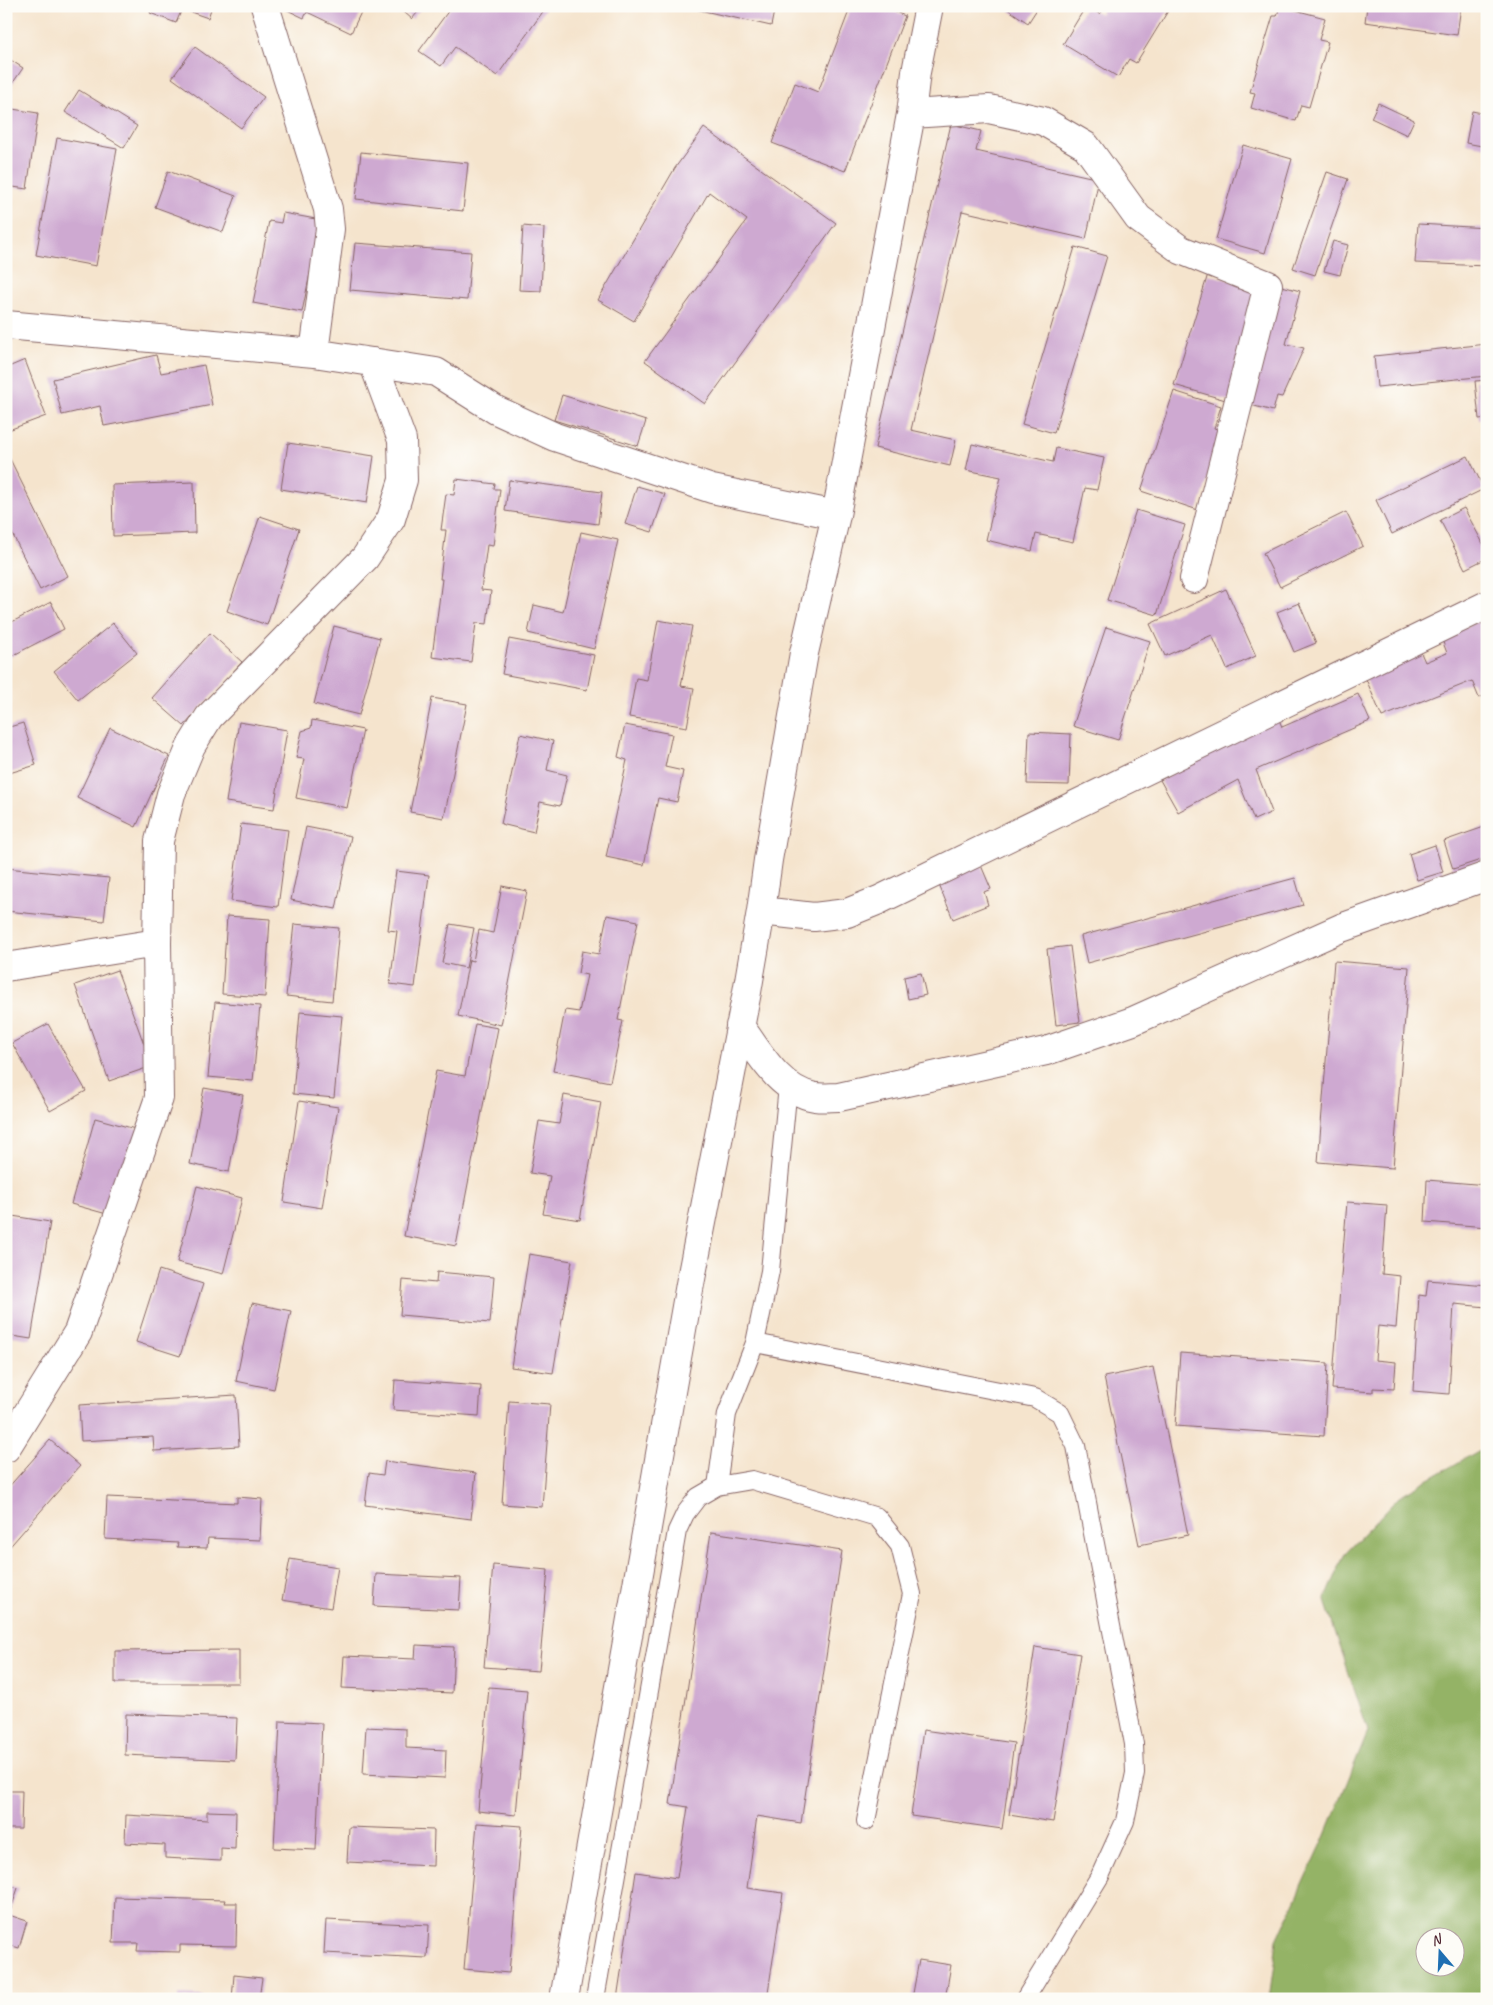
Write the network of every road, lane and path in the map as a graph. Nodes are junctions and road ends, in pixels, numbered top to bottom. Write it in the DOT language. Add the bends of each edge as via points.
graph roads {
  1 [pos="265,6"];
  2 [pos="929,6"];
  3 [pos="911,114"];
  4 [pos="6,325"];
  5 [pos="314,353"];
  6 [pos="374,362"];
  7 [pos="836,516"];
  8 [pos="1194,579"];
  9 [pos="1487,605"];
  10 [pos="1487,876"];
  11 [pos="762,911"];
  12 [pos="157,943"];
  13 [pos="6,967"];
  14 [pos="740,1026"];
  15 [pos="788,1086"];
  16 [pos="755,1343"];
  17 [pos="6,1448"];
  18 [pos="717,1486"];
  19 [pos="866,1821"];
  20 [pos="564,1999"];
  21 [pos="596,1999"];
  22 [pos="1025,1999"];
  1 -- 5 [label="street" via="328,209 330,229"];
  2 -- 3 [label="street"];
  3 -- 7 [label="street"];
  3 -- 8 [label="street" via="989,109 1043,121 1086,146 1138,218 1182,250 1268,285"];
  4 -- 5 [label="street"];
  5 -- 6 [label="street"];
  6 -- 7 [label="street" via="436,372 496,410 564,440 712,489"];
  6 -- 12 [label="street" via="402,440 403,480 391,519 365,558 209,717 191,746 171,794 159,841"];
  7 -- 11 [label="street" via="804,653"];
  9 -- 11 [label="street" via="879,900 847,913 814,917"];
  10 -- 15 [label="street" via="1341,928 1133,1021 1046,1051 839,1096 815,1096"];
  11 -- 14 [label="street"];
  12 -- 13 [label="street"];
  12 -- 17 [label="street" via="159,1098 78,1332"];
  14 -- 15 [label="street"];
  14 -- 20 [label="street" via="690,1284"];
  15 -- 16 [label="lane" via="770,1271"];
  16 -- 18 [label="lane" via="727,1414"];
  16 -- 22 [label="lane" via="1035,1398 1060,1413 1076,1446 1134,1744 1135,1773 1125,1821 1100,1876"];
  18 -- 19 [label="lane" via="752,1480 877,1517 900,1546 912,1594"];
  18 -- 21 [label="lane" via="698,1497 685,1514 678,1531"];
}
